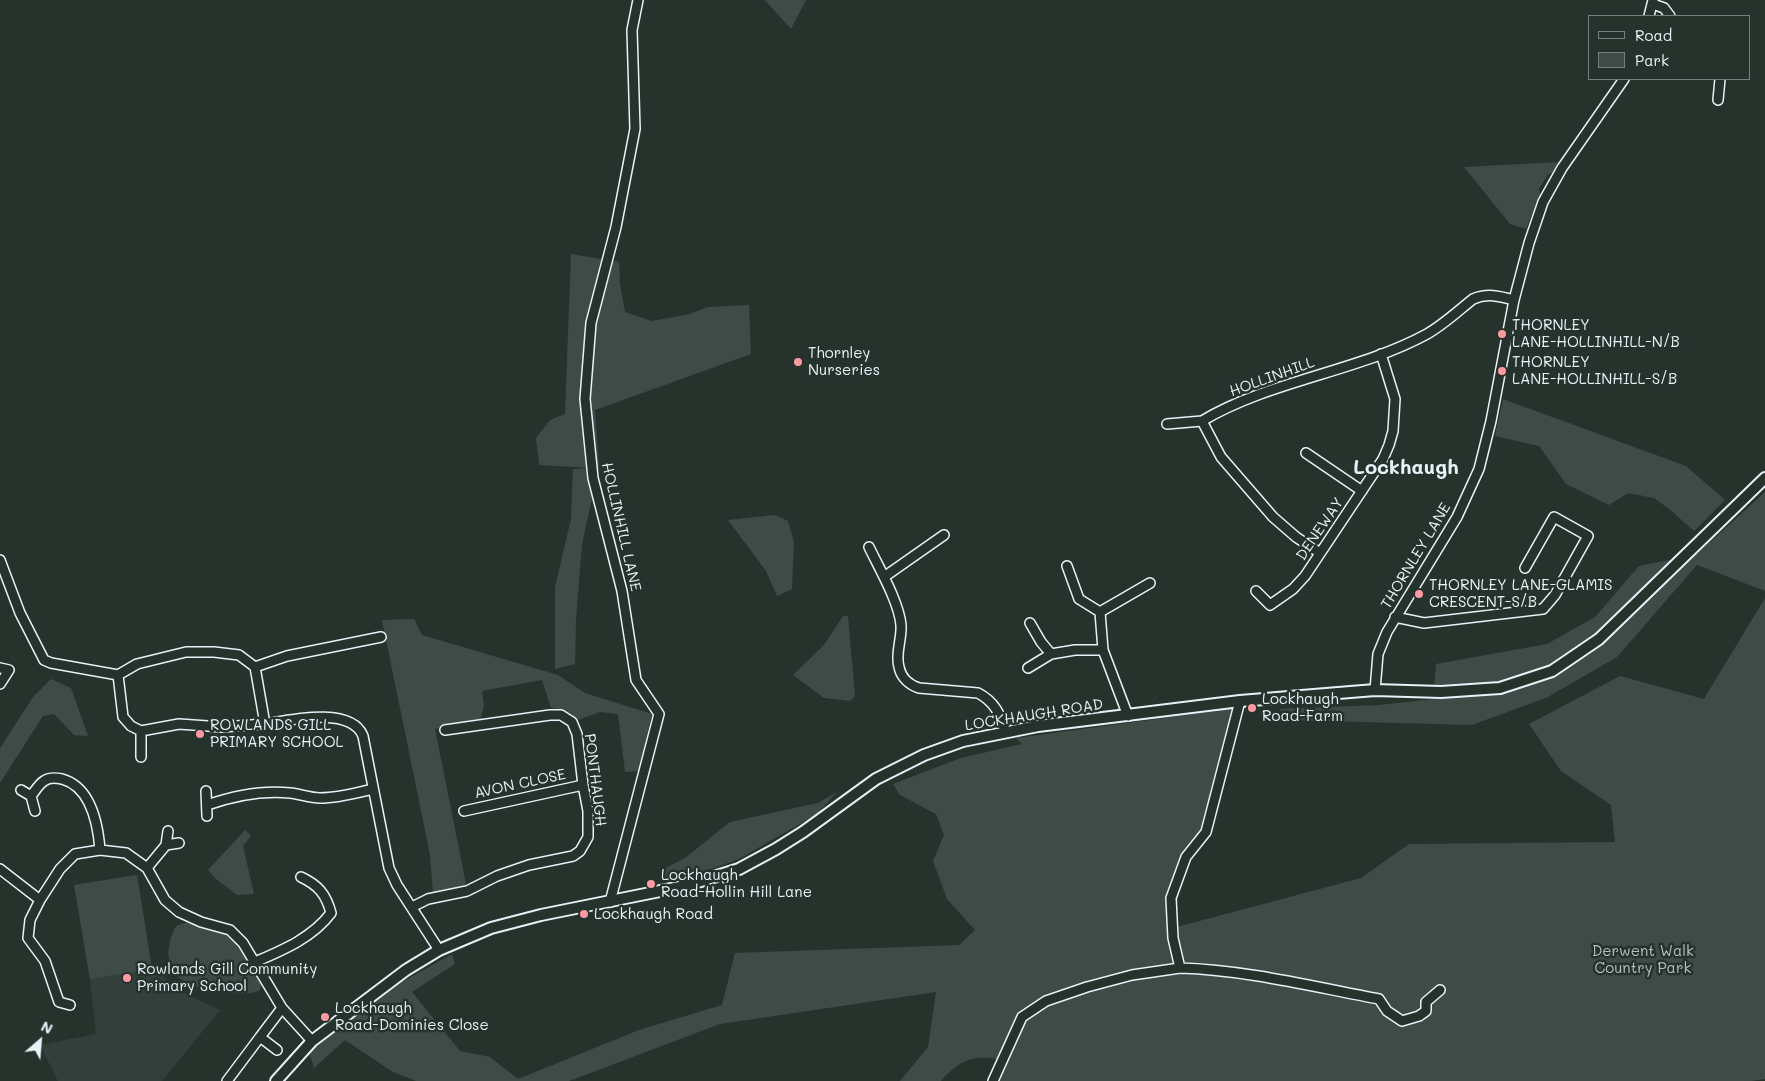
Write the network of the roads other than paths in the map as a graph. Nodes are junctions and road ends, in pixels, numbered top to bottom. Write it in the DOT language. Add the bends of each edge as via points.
graph roads {
  1 [pos="638,0"];
  2 [pos="1653,2"];
  3 [pos="1649,15"];
  4 [pos="1669,15"];
  5 [pos="1623,80"];
  6 [pos="1720,80"];
  7 [pos="1718,100"];
  8 [pos="1514,300"];
  9 [pos="1381,354"];
  10 [pos="1202,421"];
  11 [pos="1167,424"];
  12 [pos="1306,453"];
  13 [pos="1765,478"];
  14 [pos="1362,491"];
  15 [pos="944,536"];
  16 [pos="869,547"];
  17 [pos="1320,553"];
  18 [pos="0,560"];
  19 [pos="1067,566"];
  20 [pos="1524,568"];
  21 [pos="884,577"];
  22 [pos="1150,583"];
  23 [pos="1256,591"];
  24 [pos="1100,612"];
  25 [pos="1395,617"];
  26 [pos="1030,623"];
  27 [pos="381,637"];
  28 [pos="1102,650"];
  29 [pos="1051,654"];
  30 [pos="254,668"];
  31 [pos="1028,668"];
  32 [pos="4,669"];
  33 [pos="118,675"];
  34 [pos="0,684"];
  35 [pos="1375,690"];
  36 [pos="1240,701"];
  37 [pos="1128,716"];
  38 [pos="265,724"];
  39 [pos="445,730"];
  40 [pos="141,731"];
  41 [pos="1005,732"];
  42 [pos="141,757"];
  43 [pos="583,785"];
  44 [pos="374,789"];
  45 [pos="21,790"];
  46 [pos="206,791"];
  47 [pos="31,796"];
  48 [pos="207,805"];
  49 [pos="35,811"];
  50 [pos="464,811"];
  51 [pos="207,816"];
  52 [pos="168,831"];
  53 [pos="179,843"];
  54 [pos="166,845"];
  55 [pos="100,850"];
  56 [pos="147,868"];
  57 [pos="0,869"];
  58 [pos="301,876"];
  59 [pos="40,900"];
  60 [pos="610,902"];
  61 [pos="412,907"];
  62 [pos="439,950"];
  63 [pos="255,962"];
  64 [pos="1180,965"];
  65 [pos="1440,990"];
  66 [pos="70,1004"];
  67 [pos="282,1008"];
  68 [pos="260,1037"];
  69 [pos="312,1041"];
  70 [pos="278,1050"];
  71 [pos="227,1081"];
  72 [pos="276,1081"];
  73 [pos="993,1081"];
  1 -- 60 [label="street, HOLLINHILL LANE" via="632,30 635,129 616,227 591,323 585,400 593,478 622,591 636,680 659,714"];
  2 -- 3 [label="street"];
  2 -- 4 [label="street"];
  5 -- 8 [label="street, THORNLEY LANE" via="1562,168 1543,202"];
  6 -- 7 [label="street"];
  8 -- 9 [label="street, HOLLINHILL" via="1488,294 1479,296 1428,334"];
  8 -- 25 [label="street, THORNLEY LANE" via="1478,469 1457,517"];
  9 -- 10 [label="street, HOLLINHILL" via="1240,402"];
  9 -- 14 [label="street, DENEWAY" via="1395,400 1393,431 1383,459"];
  10 -- 11 [label="street"];
  10 -- 17 [label="street" via="1221,457 1273,517"];
  12 -- 14 [label="street"];
  13 -- 35 [label="main road, LOCKHAUGH ROAD" via="1599,639 1552,672 1500,688 1440,692"];
  14 -- 17 [label="street, DENEWAY"];
  15 -- 21 [label="street"];
  16 -- 21 [label="street"];
  17 -- 23 [label="street, DENEWAY" via="1306,576 1270,605"];
  18 -- 33 [label="street" via="20,613 44,660"];
  19 -- 24 [label="street" via="1079,599"];
  20 -- 25 [label="street" via="1554,517 1588,536 1555,595 1542,608 1424,623"];
  21 -- 41 [label="street" via="899,614 898,667 907,681 919,688 978,693 995,705"];
  22 -- 24 [label="street"];
  24 -- 28 [label="street"];
  25 -- 35 [label="street, THORNLEY LANE" via="1378,654"];
  26 -- 29 [label="street"];
  27 -- 30 [label="street" via="287,656"];
  28 -- 29 [label="street"];
  28 -- 37 [label="street"];
  29 -- 31 [label="street"];
  30 -- 33 [label="street" via="239,655 186,652 137,664"];
  30 -- 38 [label="street"];
  32 -- 34 [label="street"];
  33 -- 40 [label="street" via="123,717"];
  35 -- 36 [label="main road, LOCKHAUGH ROAD"];
  36 -- 37 [label="main road, LOCKHAUGH ROAD"];
  36 -- 64 [label="street" via="1206,832 1186,858 1171,898"];
  37 -- 41 [label="main road, LOCKHAUGH ROAD"];
  38 -- 40 [label="street" via="222,727 179,724"];
  38 -- 44 [label="street" via="302,718 347,720 360,730"];
  39 -- 43 [label="street, PONTHAUGH" via="561,715 572,722 577,734"];
  40 -- 42 [label="street"];
  41 -- 60 [label="main road, LOCKHAUGH ROAD" via="932,752 876,779 796,836 739,869 685,886"];
  43 -- 50 [label="street, AVON CLOSE"];
  43 -- 61 [label="street, PONTHAUGH" via="588,837 573,856 528,865 467,891 428,899"];
  44 -- 48 [label="street" via="319,798 289,793 244,795"];
  44 -- 61 [label="street" via="390,868"];
  45 -- 47 [label="street"];
  46 -- 48 [label="street"];
  47 -- 49 [label="street"];
  47 -- 55 [label="street" via="44,780 56,778 71,782 89,801 98,827"];
  48 -- 51 [label="street"];
  52 -- 54 [label="street"];
  53 -- 54 [label="street"];
  54 -- 56 [label="street"];
  55 -- 56 [label="street" via="126,853"];
  55 -- 59 [label="street" via="75,854 60,869"];
  56 -- 63 [label="street" via="165,900 179,912 230,930"];
  57 -- 59 [label="street"];
  58 -- 63 [label="street" via="315,884 328,901 331,914 291,947"];
  59 -- 66 [label="street" via="30,920 28,938 45,961 59,1002"];
  60 -- 62 [label="main road, LOCKHAUGH ROAD" via="491,928"];
  61 -- 62 [label="street"];
  62 -- 69 [label="main road, LOCKHAUGH ROAD" via="406,970"];
  63 -- 67 [label="street"];
  64 -- 65 [label="street" via="1380,999 1387,1011 1402,1021 1426,1011 1426,1002"];
  64 -- 73 [label="street" via="1087,987 1046,1001 1022,1017"];
  67 -- 68 [label="street"];
  67 -- 69 [label="street"];
  68 -- 70 [label="street"];
  68 -- 71 [label="street"];
  69 -- 72 [label="main road, LOCKHAUGH ROAD"];
}
